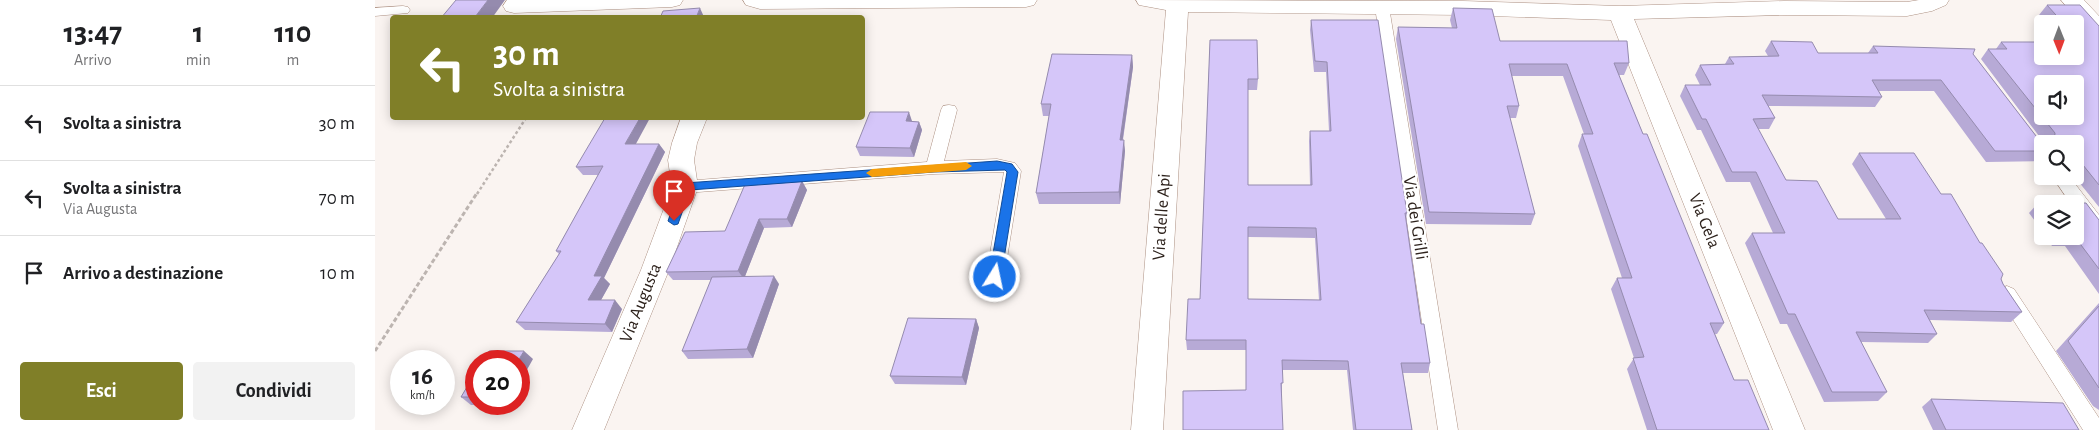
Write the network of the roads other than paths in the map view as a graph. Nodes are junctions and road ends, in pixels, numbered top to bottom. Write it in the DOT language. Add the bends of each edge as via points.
graph roads {
  1 [pos="518,0"];
  2 [pos="651,0"];
  3 [pos="672,0"];
  4 [pos="1026,0"];
  5 [pos="1147,0"];
  6 [pos="1938,0"];
  7 [pos="2071,0"];
  8 [pos="1463,4"];
  9 [pos="1782,4"];
  10 [pos="1177,5"];
  11 [pos="1692,5"];
  12 [pos="754,7"];
  13 [pos="1382,7"];
  14 [pos="403,10"];
  15 [pos="375,12"];
  16 [pos="1619,13"];
  17 [pos="2099,30"];
  18 [pos="949,110"];
  19 [pos="693,120"];
  20 [pos="934,168"];
  21 [pos="2067,185"];
  22 [pos="685,187"];
  23 [pos="2099,228"];
  24 [pos="995,277"];
  25 [pos="2002,288"];
  26 [pos="588,430"];
  27 [pos="1147,430"];
  28 [pos="1447,430"];
  29 [pos="1789,430"];
  30 [pos="2095,430"];
  1 -- 2 [label="street" via="514,6"];
  2 -- 3 [label="street"];
  4 -- 12 [label="street"];
  5 -- 10 [label="street"];
  6 -- 9 [label="street" via="1907,9"];
  7 -- 17 [label="street"];
  8 -- 13 [label="street"];
  8 -- 16 [label="street"];
  9 -- 11 [label="street"];
  10 -- 13 [label="street"];
  10 -- 27 [label="street, Via delle Api"];
  11 -- 16 [label="street"];
  13 -- 28 [label="lane, Via dei Grilli"];
  14 -- 15 [label="lane"];
  16 -- 29 [label="street, Via Gela"];
  18 -- 20 [label="lane"];
  19 -- 22 [label="street, Via Augusta" via="681,156"];
  20 -- 22 [label="lane"];
  20 -- 24 [label="lane" via="997,165 1009,167 1013,172"];
  21 -- 23 [label="lane"];
  22 -- 26 [label="street, Via Augusta" via="655,270"];
  25 -- 30 [label="lane"];
}
